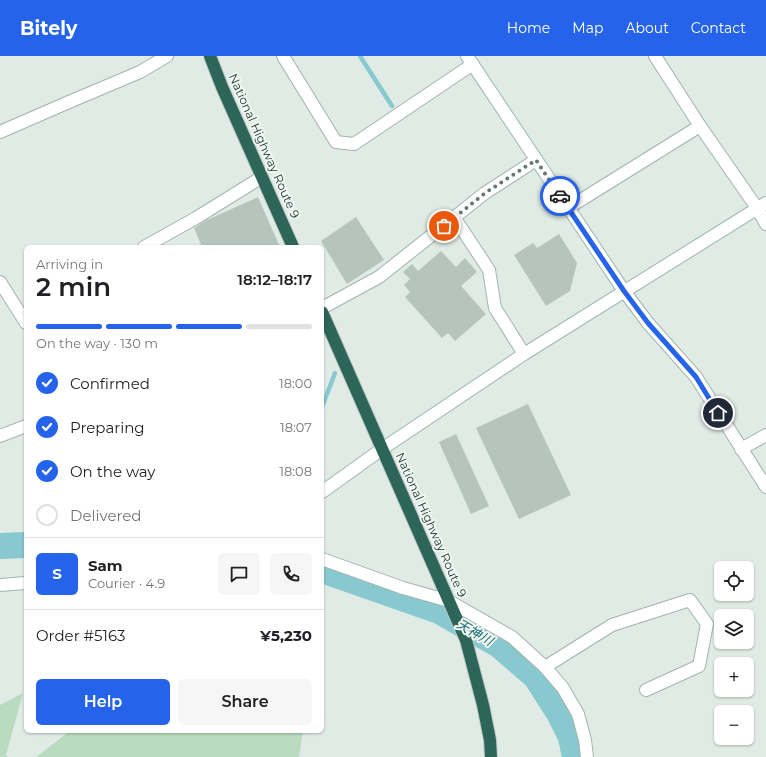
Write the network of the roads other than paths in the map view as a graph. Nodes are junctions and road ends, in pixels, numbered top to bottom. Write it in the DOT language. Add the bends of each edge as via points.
graph roads {
  1 [pos="167,56"];
  2 [pos="210,56"];
  3 [pos="283,56"];
  4 [pos="655,56"];
  5 [pos="470,60"];
  6 [pos="700,126"];
  7 [pos="0,132"];
  8 [pos="536,160"];
  9 [pos="262,177"];
  10 [pos="761,206"];
  11 [pos="568,208"];
  12 [pos="454,217"];
  13 [pos="766,224"];
  14 [pos="148,245"];
  15 [pos="292,245"];
  16 [pos="0,282"];
  17 [pos="624,291"];
  18 [pos="324,307"];
  19 [pos="324,317"];
  20 [pos="24,320"];
  21 [pos="524,354"];
  22 [pos="24,427"];
  23 [pos="766,434"];
  24 [pos="0,436"];
  25 [pos="382,449"];
  26 [pos="741,449"];
  27 [pos="766,487"];
  28 [pos="324,491"];
  29 [pos="324,560"];
  30 [pos="24,583"];
  31 [pos="0,585"];
  32 [pos="451,606"];
  33 [pos="545,667"];
  34 [pos="646,690"];
  35 [pos="492,757"];
  36 [pos="587,757"];
  1 -- 7 [label="street" via="140,72"];
  2 -- 9 [label="highway, National Highway Route 9"];
  3 -- 5 [label="street" via="336,142 354,144"];
  4 -- 6 [label="street"];
  5 -- 8 [label="street"];
  6 -- 10 [label="street"];
  6 -- 11 [label="street"];
  8 -- 11 [label="street"];
  8 -- 12 [label="street" via="485,193"];
  9 -- 14 [label="street"];
  9 -- 15 [label="highway, National Highway Route 9"];
  10 -- 13 [label="street"];
  10 -- 17 [label="street"];
  11 -- 17 [label="street"];
  12 -- 18 [label="street" via="379,277"];
  12 -- 21 [label="street" via="489,270 495,308"];
  16 -- 20 [label="street"];
  17 -- 21 [label="street"];
  17 -- 26 [label="street" via="648,323 696,377"];
  19 -- 25 [label="highway, National Highway Route 9"];
  21 -- 25 [label="street"];
  22 -- 24 [label="street"];
  23 -- 26 [label="street"];
  25 -- 28 [label="street"];
  25 -- 32 [label="highway, National Highway Route 9"];
  26 -- 27 [label="street"];
  29 -- 32 [label="street"];
  30 -- 31 [label="street"];
  32 -- 33 [label="street" via="512,637"];
  32 -- 35 [label="highway, National Highway Route 9" via="466,640 483,705"];
  33 -- 34 [label="street" via="612,626 690,600 707,624 699,666"];
  33 -- 36 [label="street" via="563,688 578,714"];
}
